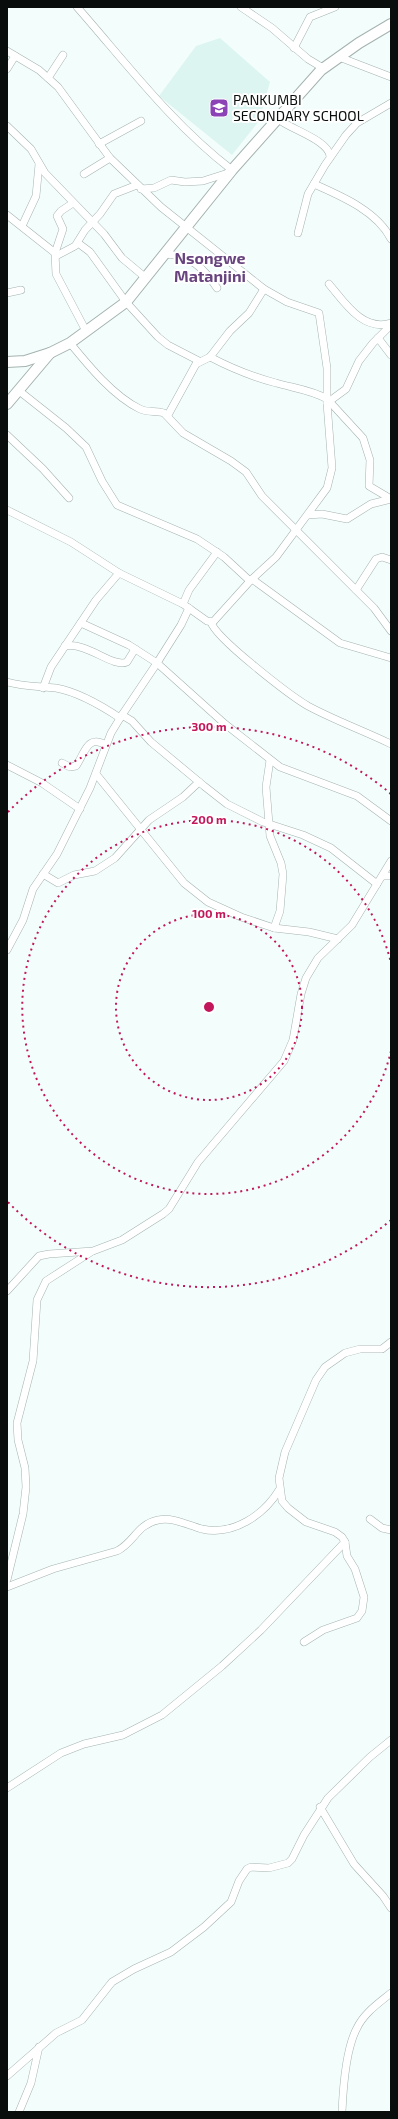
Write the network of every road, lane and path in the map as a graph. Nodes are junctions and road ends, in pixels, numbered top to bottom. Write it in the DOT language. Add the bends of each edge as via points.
graph roads {
  1 [pos="77,7"];
  2 [pos="241,7"];
  3 [pos="335,7"];
  4 [pos="391,24"];
  5 [pos="294,48"];
  6 [pos="7,51"];
  7 [pos="63,55"];
  8 [pos="15,56"];
  9 [pos="339,57"];
  10 [pos="323,68"];
  11 [pos="7,69"];
  12 [pos="391,77"];
  13 [pos="48,78"];
  14 [pos="391,103"];
  15 [pos="278,119"];
  16 [pos="141,121"];
  17 [pos="7,126"];
  18 [pos="99,144"];
  19 [pos="330,156"];
  20 [pos="110,158"];
  21 [pos="39,164"];
  22 [pos="231,171"];
  23 [pos="84,174"];
  24 [pos="314,184"];
  25 [pos="139,187"];
  26 [pos="73,203"];
  27 [pos="7,215"];
  28 [pos="92,222"];
  29 [pos="22,226"];
  30 [pos="186,228"];
  31 [pos="298,233"];
  32 [pos="391,239"];
  33 [pos="78,243"];
  34 [pos="55,254"];
  35 [pos="165,254"];
  36 [pos="146,278"];
  37 [pos="329,284"];
  38 [pos="217,288"];
  39 [pos="264,289"];
  40 [pos="21,290"];
  41 [pos="8,291"];
  42 [pos="126,302"];
  43 [pos="391,324"];
  44 [pos="86,331"];
  45 [pos="378,338"];
  46 [pos="70,343"];
  47 [pos="50,354"];
  48 [pos="391,355"];
  49 [pos="210,357"];
  50 [pos="199,361"];
  51 [pos="7,362"];
  52 [pos="18,390"];
  53 [pos="328,401"];
  54 [pos="7,404"];
  55 [pos="168,415"];
  56 [pos="7,435"];
  57 [pos="69,498"];
  58 [pos="391,499"];
  59 [pos="7,510"];
  60 [pos="308,515"];
  61 [pos="296,529"];
  62 [pos="217,552"];
  63 [pos="391,560"];
  64 [pos="119,573"];
  65 [pos="251,580"];
  66 [pos="356,590"];
  67 [pos="186,606"];
  68 [pos="81,622"];
  69 [pos="211,622"];
  70 [pos="391,631"];
  71 [pos="65,646"];
  72 [pos="135,649"];
  73 [pos="391,658"];
  74 [pos="157,663"];
  75 [pos="7,682"];
  76 [pos="43,688"];
  77 [pos="121,716"];
  78 [pos="391,744"];
  79 [pos="106,745"];
  80 [pos="270,760"];
  81 [pos="62,763"];
  82 [pos="7,765"];
  83 [pos="96,774"];
  84 [pos="199,782"];
  85 [pos="80,809"];
  86 [pos="391,821"];
  87 [pos="270,824"];
  88 [pos="141,829"];
  89 [pos="390,867"];
  90 [pos="43,874"];
  91 [pos="382,876"];
  92 [pos="391,876"];
  93 [pos="377,884"];
  94 [pos="274,928"];
  95 [pos="338,939"];
  96 [pos="7,950"];
  97 [pos="93,1251"];
  98 [pos="7,1291"];
  99 [pos="391,1342"];
  100 [pos="279,1490"];
  101 [pos="370,1519"];
  102 [pos="391,1530"];
  103 [pos="345,1542"];
  104 [pos="7,1580"];
  105 [pos="7,1587"];
  106 [pos="304,1642"];
  107 [pos="391,1740"];
  108 [pos="7,1788"];
  109 [pos="320,1807"];
  110 [pos="391,1908"];
  111 [pos="391,1993"];
  112 [pos="39,2047"];
  113 [pos="7,2076"];
  114 [pos="19,2112"];
  115 [pos="342,2112"];
  1 -- 22 [label="street" via="173,118"];
  2 -- 5 [label="street" via="272,28"];
  3 -- 5 [label="street" via="310,17"];
  4 -- 9 [label="street"];
  5 -- 10 [label="street"];
  6 -- 8 [label="street"];
  7 -- 13 [label="street"];
  8 -- 11 [label="street"];
  8 -- 13 [label="street"];
  9 -- 10 [label="street"];
  9 -- 12 [label="street"];
  10 -- 15 [label="street"];
  13 -- 18 [label="street" via="74,106"];
  14 -- 19 [label="street" via="357,123"];
  15 -- 19 [label="street" via="321,143"];
  15 -- 22 [label="street"];
  16 -- 18 [label="street"];
  17 -- 21 [label="street" via="31,149"];
  18 -- 20 [label="street"];
  19 -- 24 [label="street"];
  20 -- 23 [label="street"];
  20 -- 25 [label="street"];
  21 -- 26 [label="street"];
  21 -- 29 [label="street" via="36,196"];
  22 -- 25 [label="street" via="204,181 171,180 154,188"];
  22 -- 30 [label="street"];
  24 -- 31 [label="street" via="308,194"];
  24 -- 32 [label="street" via="361,208"];
  25 -- 28 [label="street" via="114,194"];
  25 -- 30 [label="street"];
  26 -- 28 [label="street"];
  26 -- 34 [label="street" via="57,216 63,229"];
  27 -- 29 [label="street"];
  28 -- 33 [label="street"];
  28 -- 36 [label="street" via="130,267"];
  29 -- 34 [label="street"];
  30 -- 35 [label="street"];
  30 -- 39 [label="street"];
  33 -- 34 [label="street" via="69,250"];
  33 -- 42 [label="street" via="90,252"];
  34 -- 44 [label="street" via="56,274"];
  35 -- 36 [label="street"];
  35 -- 38 [label="street" via="178,255 193,261 204,270"];
  36 -- 42 [label="street"];
  37 -- 43 [label="street" via="365,322 379,326"];
  39 -- 49 [label="street" via="249,313 230,331"];
  39 -- 53 [label="street" via="287,302 316,311 320,315 321,338 327,368"];
  40 -- 41 [label="street"];
  42 -- 44 [label="street"];
  42 -- 50 [label="street" via="164,342"];
  43 -- 45 [label="street"];
  44 -- 46 [label="street"];
  45 -- 48 [label="street"];
  45 -- 53 [label="street" via="359,361 346,389"];
  46 -- 47 [label="street"];
  46 -- 55 [label="street" via="98,374 129,402 145,411"];
  47 -- 51 [label="street" via="25,361"];
  47 -- 52 [label="street"];
  49 -- 50 [label="street"];
  49 -- 53 [label="street" via="234,369 312,392"];
  50 -- 55 [label="street"];
  52 -- 54 [label="street"];
  52 -- 62 [label="street" via="86,447 117,505 184,532"];
  53 -- 58 [label="street" via="363,438 370,460 370,486"];
  53 -- 60 [label="street" via="331,475 327,488"];
  55 -- 61 [label="street" via="172,424 183,434 246,472 262,496"];
  56 -- 57 [label="street"];
  58 -- 60 [label="street" via="372,504 347,520 322,514"];
  59 -- 64 [label="street" via="71,542"];
  60 -- 61 [label="street"];
  61 -- 65 [label="street" via="276,557"];
  61 -- 66 [label="street"];
  62 -- 65 [label="street"];
  62 -- 67 [label="street" via="189,590"];
  63 -- 66 [label="street" via="376,559"];
  64 -- 67 [label="street"];
  64 -- 68 [label="street"];
  65 -- 69 [label="street" via="219,618"];
  65 -- 73 [label="street" via="340,643"];
  66 -- 70 [label="street"];
  67 -- 69 [label="street"];
  67 -- 74 [label="street" via="181,625"];
  68 -- 71 [label="street"];
  68 -- 72 [label="street"];
  69 -- 78 [label="street" via="228,644 300,701"];
  71 -- 72 [label="street" via="83,647 122,663 127,662"];
  71 -- 76 [label="street" via="48,673"];
  72 -- 74 [label="street"];
  74 -- 77 [label="street"];
  74 -- 80 [label="street"];
  75 -- 76 [label="street" via="28,688"];
  76 -- 77 [label="street" via="57,689 84,698"];
  77 -- 79 [label="street"];
  77 -- 84 [label="street" via="132,721 151,742"];
  79 -- 81 [label="street" via="94,741 76,766 70,767"];
  79 -- 83 [label="street"];
  80 -- 86 [label="street" via="287,770 357,796"];
  80 -- 87 [label="street" via="266,787"];
  82 -- 85 [label="street" via="47,786"];
  83 -- 85 [label="street"];
  83 -- 88 [label="street"];
  84 -- 87 [label="street" via="238,810"];
  84 -- 88 [label="street"];
  85 -- 90 [label="street" via="57,854"];
  87 -- 93 [label="street" via="331,848"];
  87 -- 94 [label="street" via="272,845 281,862 283,874 280,911"];
  88 -- 90 [label="street" via="115,858 95,871 78,874 57,883"];
  88 -- 94 [label="street" via="184,883 200,897 226,911"];
  89 -- 91 [label="street"];
  90 -- 96 [label="street" via="33,889 23,920"];
  91 -- 92 [label="street"];
  91 -- 93 [label="street"];
  93 -- 95 [label="street" via="352,925"];
  94 -- 95 [label="street" via="317,933"];
  95 -- 97 [label="street" via="318,958 306,978 293,1040 279,1068 198,1162 178,1196 163,1214 122,1240"];
  97 -- 98 [label="street" via="39,1256"];
  97 -- 104 [label="street" via="46,1281 37,1300 33,1361 17,1423 26,1487 23,1514"];
  99 -- 100 [label="street" via="382,1349 360,1349 344,1353 320,1373 285,1452 278,1478"];
  100 -- 103 [label="street" via="282,1501 297,1516 313,1526 335,1532"];
  100 -- 105 [label="street" via="264,1509 243,1524 204,1530 172,1520 159,1520 139,1528 125,1547 117,1551 53,1569"];
  101 -- 102 [label="street" via="382,1528"];
  103 -- 106 [label="street" via="346,1552 363,1593 362,1611 357,1618 323,1630"];
  103 -- 108 [label="street" via="261,1630 162,1715 123,1735 84,1744 61,1753"];
  107 -- 109 [label="street" via="334,1790"];
  109 -- 110 [label="street" via="354,1864"];
  109 -- 112 [label="street" via="288,1863 269,1868 247,1869 231,1902 204,1927 171,1952 112,1982 82,2020 56,2033"];
  111 -- 115 [label="street" via="356,2028 343,2087"];
  112 -- 113 [label="street"];
  112 -- 114 [label="street" via="32,2083"];
}
